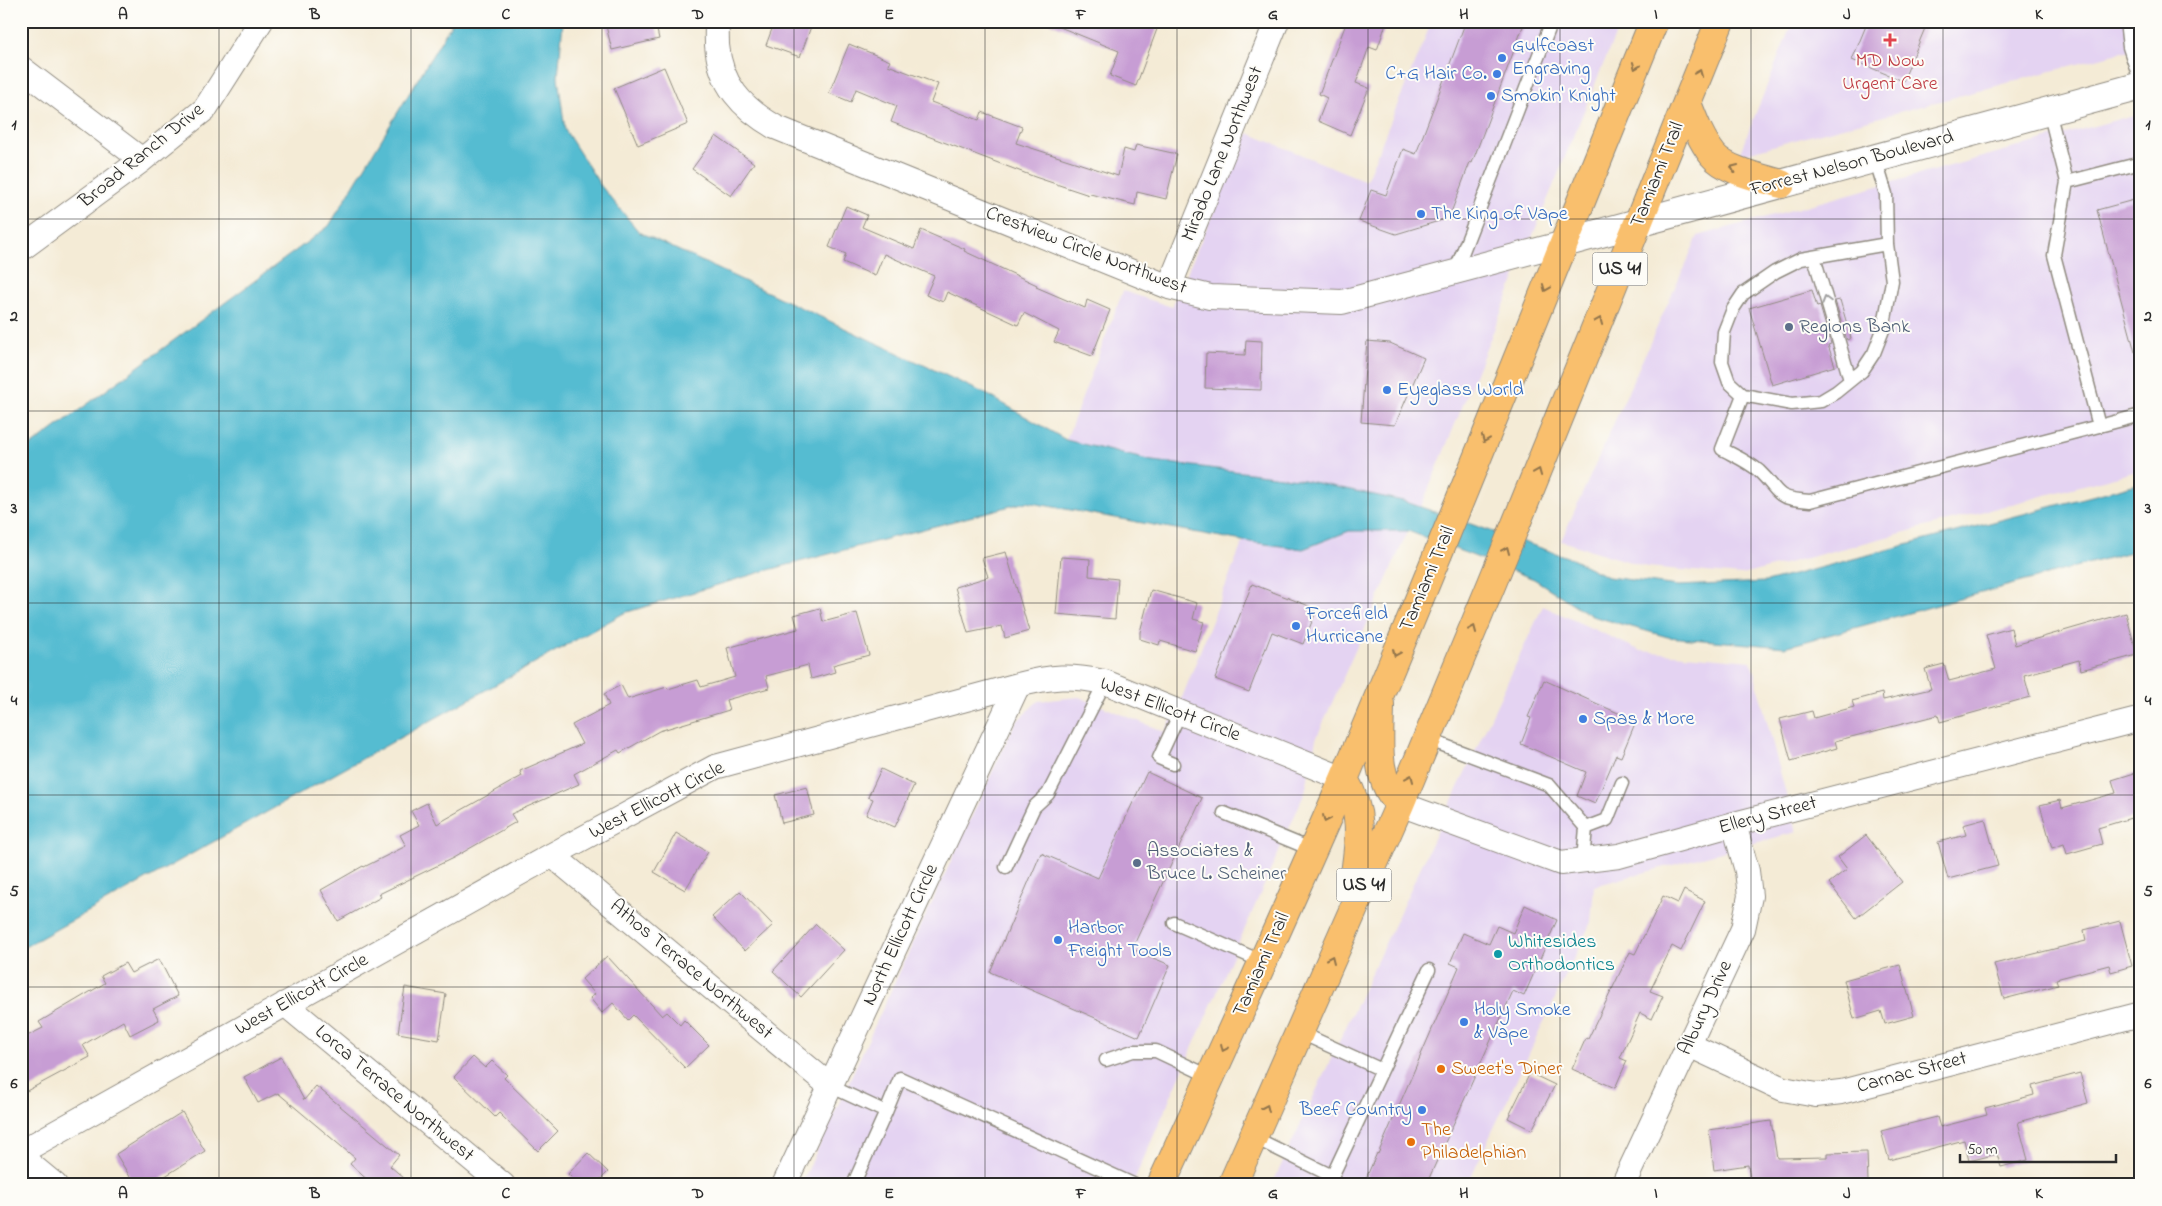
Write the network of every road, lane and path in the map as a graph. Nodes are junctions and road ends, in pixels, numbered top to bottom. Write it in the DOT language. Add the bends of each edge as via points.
graph roads {
  1 [pos="261,21"];
  2 [pos="718,21"];
  3 [pos="1552,21"];
  4 [pos="1654,21"];
  5 [pos="1720,21"];
  6 [pos="2126,21"];
  7 [pos="1276,22"];
  8 [pos="21,68"];
  9 [pos="2141,84"];
  10 [pos="1687,103"];
  11 [pos="2049,111"];
  12 [pos="1875,158"];
  13 [pos="142,160"];
  14 [pos="2141,163"];
  15 [pos="2068,182"];
  16 [pos="1780,184"];
  17 [pos="1639,222"];
  18 [pos="1564,243"];
  19 [pos="1887,244"];
  20 [pos="21,249"];
  21 [pos="1814,257"];
  22 [pos="1455,272"];
  23 [pos="1169,287"];
  24 [pos="1850,380"];
  25 [pos="1743,395"];
  26 [pos="2141,414"];
  27 [pos="2099,426"];
  28 [pos="1105,682"];
  29 [pos="1018,685"];
  30 [pos="1380,692"];
  31 [pos="1180,713"];
  32 [pos="2141,719"];
  33 [pos="1427,738"];
  34 [pos="1173,764"];
  35 [pos="1344,779"];
  36 [pos="1622,782"];
  37 [pos="1400,804"];
  38 [pos="1224,813"];
  39 [pos="1734,824"];
  40 [pos="1586,828"];
  41 [pos="1313,850"];
  42 [pos="552,855"];
  43 [pos="1582,860"];
  44 [pos="1006,867"];
  45 [pos="1349,920"];
  46 [pos="1174,923"];
  47 [pos="1263,962"];
  48 [pos="1429,970"];
  49 [pos="285,1004"];
  50 [pos="2141,1014"];
  51 [pos="1300,1032"];
  52 [pos="1689,1045"];
  53 [pos="1106,1060"];
  54 [pos="1382,1070"];
  55 [pos="1211,1076"];
  56 [pos="830,1086"];
  57 [pos="886,1112"];
  58 [pos="1253,1137"];
  59 [pos="21,1152"];
  60 [pos="21,1157"];
  61 [pos="1330,1181"];
  62 [pos="55,1185"];
  63 [pos="503,1185"];
  64 [pos="784,1185"];
  65 [pos="854,1185"];
  66 [pos="1135,1185"];
  67 [pos="1162,1185"];
  68 [pos="1232,1185"];
  69 [pos="1623,1185"];
  1 -- 13 [label="street, Broad Ranch Drive" via="205,109"];
  2 -- 23 [label="street, Crestview Circle Northwest" via="718,60 731,90 753,114 775,127"];
  3 -- 22 [label="lane"];
  4 -- 18 [label="main road, Tamiami Trail / US 41, one-way"];
  10 -- 5 [label="main road, Tamiami Trail / US 41, one-way"];
  6 -- 9 [label="lane" via="2129,47"];
  7 -- 23 [label="street, Mirado Lane Northwest"];
  8 -- 13 [label="street"];
  9 -- 11 [label="street, Forrest Nelson Boulevard"];
  16 -- 10 [label="main road, one-way" via="1736,170 1714,157"];
  10 -- 17 [label="main road, Tamiami Trail / US 41"];
  11 -- 12 [label="street, Forrest Nelson Boulevard"];
  11 -- 15 [label="lane"];
  12 -- 16 [label="street, Forrest Nelson Boulevard"];
  12 -- 19 [label="lane" via="1886,194"];
  13 -- 20 [label="street, Broad Ranch Drive"];
  14 -- 15 [label="lane"];
  15 -- 27 [label="lane" via="2054,255"];
  16 -- 17 [label="street, Forrest Nelson Boulevard"];
  17 -- 18 [label="street, Forrest Nelson Boulevard"];
  33 -- 17 [label="main road, Tamiami Trail / US 41, one-way"];
  18 -- 22 [label="street, Crestview Circle Northwest"];
  18 -- 30 [label="main road, Tamiami Trail / US 41, one-way"];
  19 -- 21 [label="lane"];
  19 -- 24 [label="lane" via="1892,281 1883,330 1874,353 1862,371"];
  24 -- 21 [label="lane, one-way"];
  21 -- 25 [label="lane" via="1801,259 1775,272 1743,294 1733,310 1724,332 1722,362 1729,382"];
  22 -- 23 [label="street, Crestview Circle Northwest" via="1342,302 1210,297"];
  24 -- 25 [label="lane" via="1821,401 1792,404"];
  25 -- 27 [label="lane" via="1722,449 1760,472 1775,491 1787,499 1810,501"];
  26 -- 27 [label="lane"];
  28 -- 29 [label="street, West Ellicott Circle" via="1076,676 1044,678"];
  28 -- 31 [label="street, West Ellicott Circle"];
  28 -- 44 [label="lane" via="1048,794 1034,807"];
  29 -- 42 [label="street, West Ellicott Circle" via="715,767"];
  29 -- 56 [label="street, North Ellicott Circle"];
  30 -- 35 [label="main road, Tamiami Trail / US 41"];
  30 -- 37 [label="main road" via="1380,764 1384,782 1391,796"];
  31 -- 34 [label="lane" via="1159,758"];
  31 -- 35 [label="street, West Ellicott Circle"];
  32 -- 39 [label="street, Ellery Street"];
  37 -- 33 [label="main road, Tamiami Trail / US 41, one-way"];
  33 -- 40 [label="lane" via="1549,785"];
  35 -- 41 [label="main road, Tamiami Trail / US 41, one-way"];
  35 -- 45 [label="main road" via="1358,813 1359,837"];
  36 -- 40 [label="lane" via="1607,820"];
  37 -- 43 [label="street, Ellery Street" via="1561,862"];
  37 -- 45 [label="main road, Tamiami Trail / US 41"];
  38 -- 41 [label="lane"];
  39 -- 43 [label="street, Ellery Street" via="1619,856"];
  39 -- 52 [label="street, Albury Drive" via="1747,870 1750,896 1743,928"];
  40 -- 43 [label="lane"];
  41 -- 47 [label="main road, Tamiami Trail / US 41"];
  42 -- 49 [label="street, West Ellicott Circle"];
  42 -- 56 [label="street, Athos Terrace Northwest"];
  51 -- 45 [label="main road, Tamiami Trail / US 41, one-way"];
  46 -- 47 [label="lane"];
  47 -- 55 [label="main road, Tamiami Trail / US 41, one-way"];
  48 -- 54 [label="lane"];
  49 -- 59 [label="street, West Ellicott Circle"];
  49 -- 63 [label="street, Lorca Terrace Northwest"];
  50 -- 52 [label="street, Carnac Street" via="1841,1092 1816,1095 1783,1089"];
  51 -- 54 [label="lane"];
  58 -- 51 [label="main road, Tamiami Trail / US 41, one-way"];
  52 -- 69 [label="street, Albury Drive"];
  53 -- 55 [label="lane" via="1133,1051 1156,1051"];
  54 -- 61 [label="lane"];
  55 -- 67 [label="main road, Tamiami Trail / US 41"];
  56 -- 57 [label="lane"];
  56 -- 64 [label="street, North Ellicott Circle"];
  57 -- 65 [label="lane"];
  57 -- 66 [label="lane" via="900,1078"];
  58 -- 61 [label="lane"];
  58 -- 68 [label="main road, Tamiami Trail / US 41"];
  60 -- 62 [label="street"];
}
